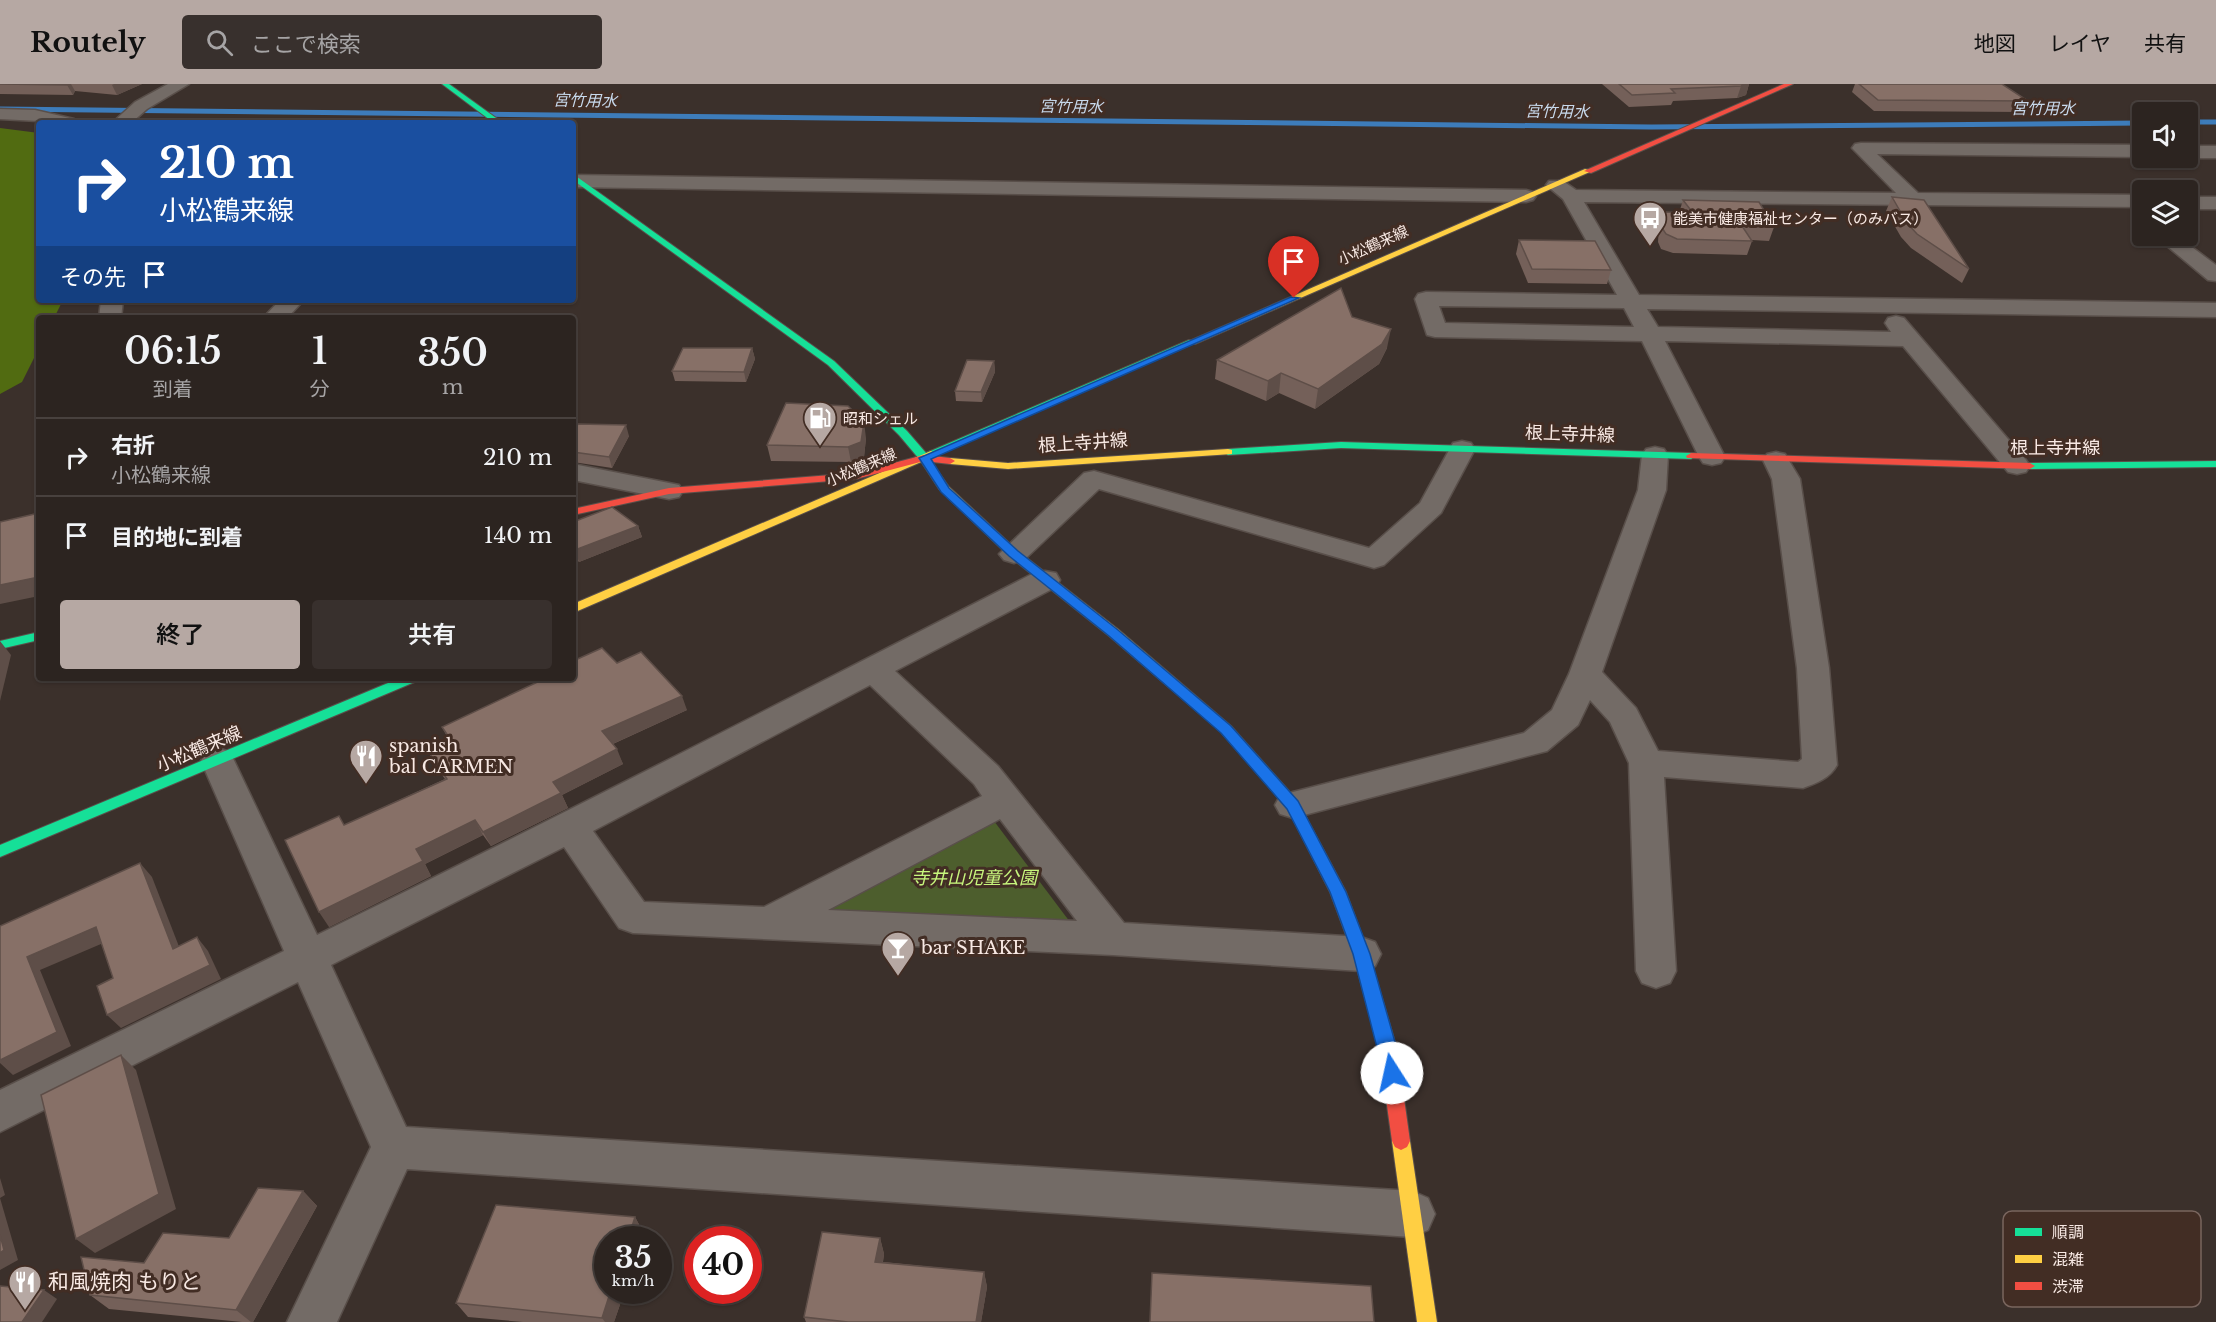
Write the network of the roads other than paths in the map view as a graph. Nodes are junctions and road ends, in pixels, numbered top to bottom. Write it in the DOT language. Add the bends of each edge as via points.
graph roads {
  1 [pos="181,84"];
  2 [pos="445,84"];
  3 [pos="1790,84"];
  4 [pos="0,114"];
  5 [pos="125,118"];
  6 [pos="55,120"];
  7 [pos="496,120"];
  8 [pos="2056,150"];
  9 [pos="2132,151"];
  10 [pos="2198,152"];
  11 [pos="2216,152"];
  12 [pos="576,179"];
  13 [pos="576,180"];
  14 [pos="1563,190"];
  15 [pos="1526,196"];
  16 [pos="1911,198"];
  17 [pos="2121,201"];
  18 [pos="2132,201"];
  19 [pos="2198,202"];
  20 [pos="2216,203"];
  21 [pos="2132,209"];
  22 [pos="2178,246"];
  23 [pos="2216,275"];
  24 [pos="290,303"];
  25 [pos="1631,303"];
  26 [pos="1881,305"];
  27 [pos="2216,310"];
  28 [pos="277,315"];
  29 [pos="1650,334"];
  30 [pos="1909,339"];
  31 [pos="1462,449"];
  32 [pos="1655,455"];
  33 [pos="1712,457"];
  34 [pos="924,458"];
  35 [pos="1776,460"];
  36 [pos="2216,464"];
  37 [pos="2017,466"];
  38 [pos="576,473"];
  39 [pos="669,491"];
  40 [pos="576,511"];
  41 [pos="1014,554"];
  42 [pos="1046,580"];
  43 [pos="576,608"];
  44 [pos="36,637"];
  45 [pos="0,645"];
  46 [pos="872,668"];
  47 [pos="1585,674"];
  48 [pos="405,681"];
  49 [pos="218,761"];
  50 [pos="1646,763"];
  51 [pos="1005,800"];
  52 [pos="1293,805"];
  53 [pos="570,827"];
  54 [pos="0,851"];
  55 [pos="768,923"];
  56 [pos="1113,939"];
  57 [pos="1361,954"];
  58 [pos="305,958"];
  59 [pos="1656,971"];
  60 [pos="0,1112"];
  61 [pos="393,1147"];
  62 [pos="1412,1214"];
  63 [pos="312,1322"];
  64 [pos="1427,1322"];
  1 -- 5 [label="street"];
  2 -- 7 [label="main road"];
  3 -- 14 [label="main road, 小松鶴来線" via="1675,132"];
  4 -- 6 [label="street"];
  8 -- 9 [label="street"];
  8 -- 16 [label="street" via="1861,148"];
  8 -- 17 [label="street"];
  10 -- 11 [label="street"];
  12 -- 15 [label="street"];
  13 -- 34 [label="main road" via="831,363"];
  14 -- 15 [label="main road, 小松鶴来線"];
  14 -- 16 [label="street"];
  14 -- 25 [label="street"];
  15 -- 34 [label="main road, 小松鶴来線"];
  16 -- 17 [label="street"];
  17 -- 18 [label="street"];
  17 -- 21 [label="street"];
  19 -- 20 [label="street"];
  22 -- 23 [label="street"];
  24 -- 28 [label="street"];
  25 -- 26 [label="street"];
  25 -- 29 [label="street"];
  25 -- 29 [label="street" via="1426,299 1435,330"];
  26 -- 27 [label="street"];
  26 -- 30 [label="street"];
  29 -- 30 [label="street"];
  29 -- 33 [label="street"];
  30 -- 37 [label="street"];
  31 -- 32 [label="main road, 根上寺井線"];
  31 -- 34 [label="main road, 根上寺井線" via="1341,445 1008,466"];
  31 -- 41 [label="street" via="1431,507 1374,559 1094,479"];
  32 -- 33 [label="main road, 根上寺井線"];
  32 -- 47 [label="street" via="1652,490"];
  33 -- 35 [label="main road, 根上寺井線"];
  34 -- 39 [label="main road" via="856,476"];
  34 -- 41 [label="main road" via="945,490"];
  34 -- 43 [label="main road, 小松鶴来線"];
  35 -- 37 [label="main road, 根上寺井線"];
  35 -- 50 [label="street" via="1786,479 1813,668 1820,765 1803,776"];
  36 -- 37 [label="main road, 根上寺井線"];
  38 -- 39 [label="street"];
  39 -- 40 [label="main road"];
  41 -- 42 [label="main road"];
  42 -- 46 [label="street"];
  42 -- 52 [label="main road" via="1226,729"];
  44 -- 45 [label="main road"];
  46 -- 51 [label="street" via="986,775"];
  46 -- 53 [label="street"];
  47 -- 50 [label="street" via="1624,716"];
  47 -- 52 [label="street" via="1566,717 1534,742"];
  48 -- 49 [label="main road, 小松鶴来線"];
  49 -- 54 [label="main road, 小松鶴来線"];
  49 -- 58 [label="street"];
  50 -- 59 [label="street"];
  51 -- 55 [label="street"];
  51 -- 56 [label="street"];
  52 -- 57 [label="main road" via="1338,892"];
  53 -- 55 [label="street" via="633,916"];
  53 -- 58 [label="street"];
  55 -- 56 [label="street"];
  56 -- 57 [label="street"];
  57 -- 62 [label="main road" via="1388,1049"];
  58 -- 60 [label="street"];
  58 -- 61 [label="street"];
  61 -- 62 [label="street"];
  61 -- 63 [label="street"];
  62 -- 64 [label="main road"];
}
